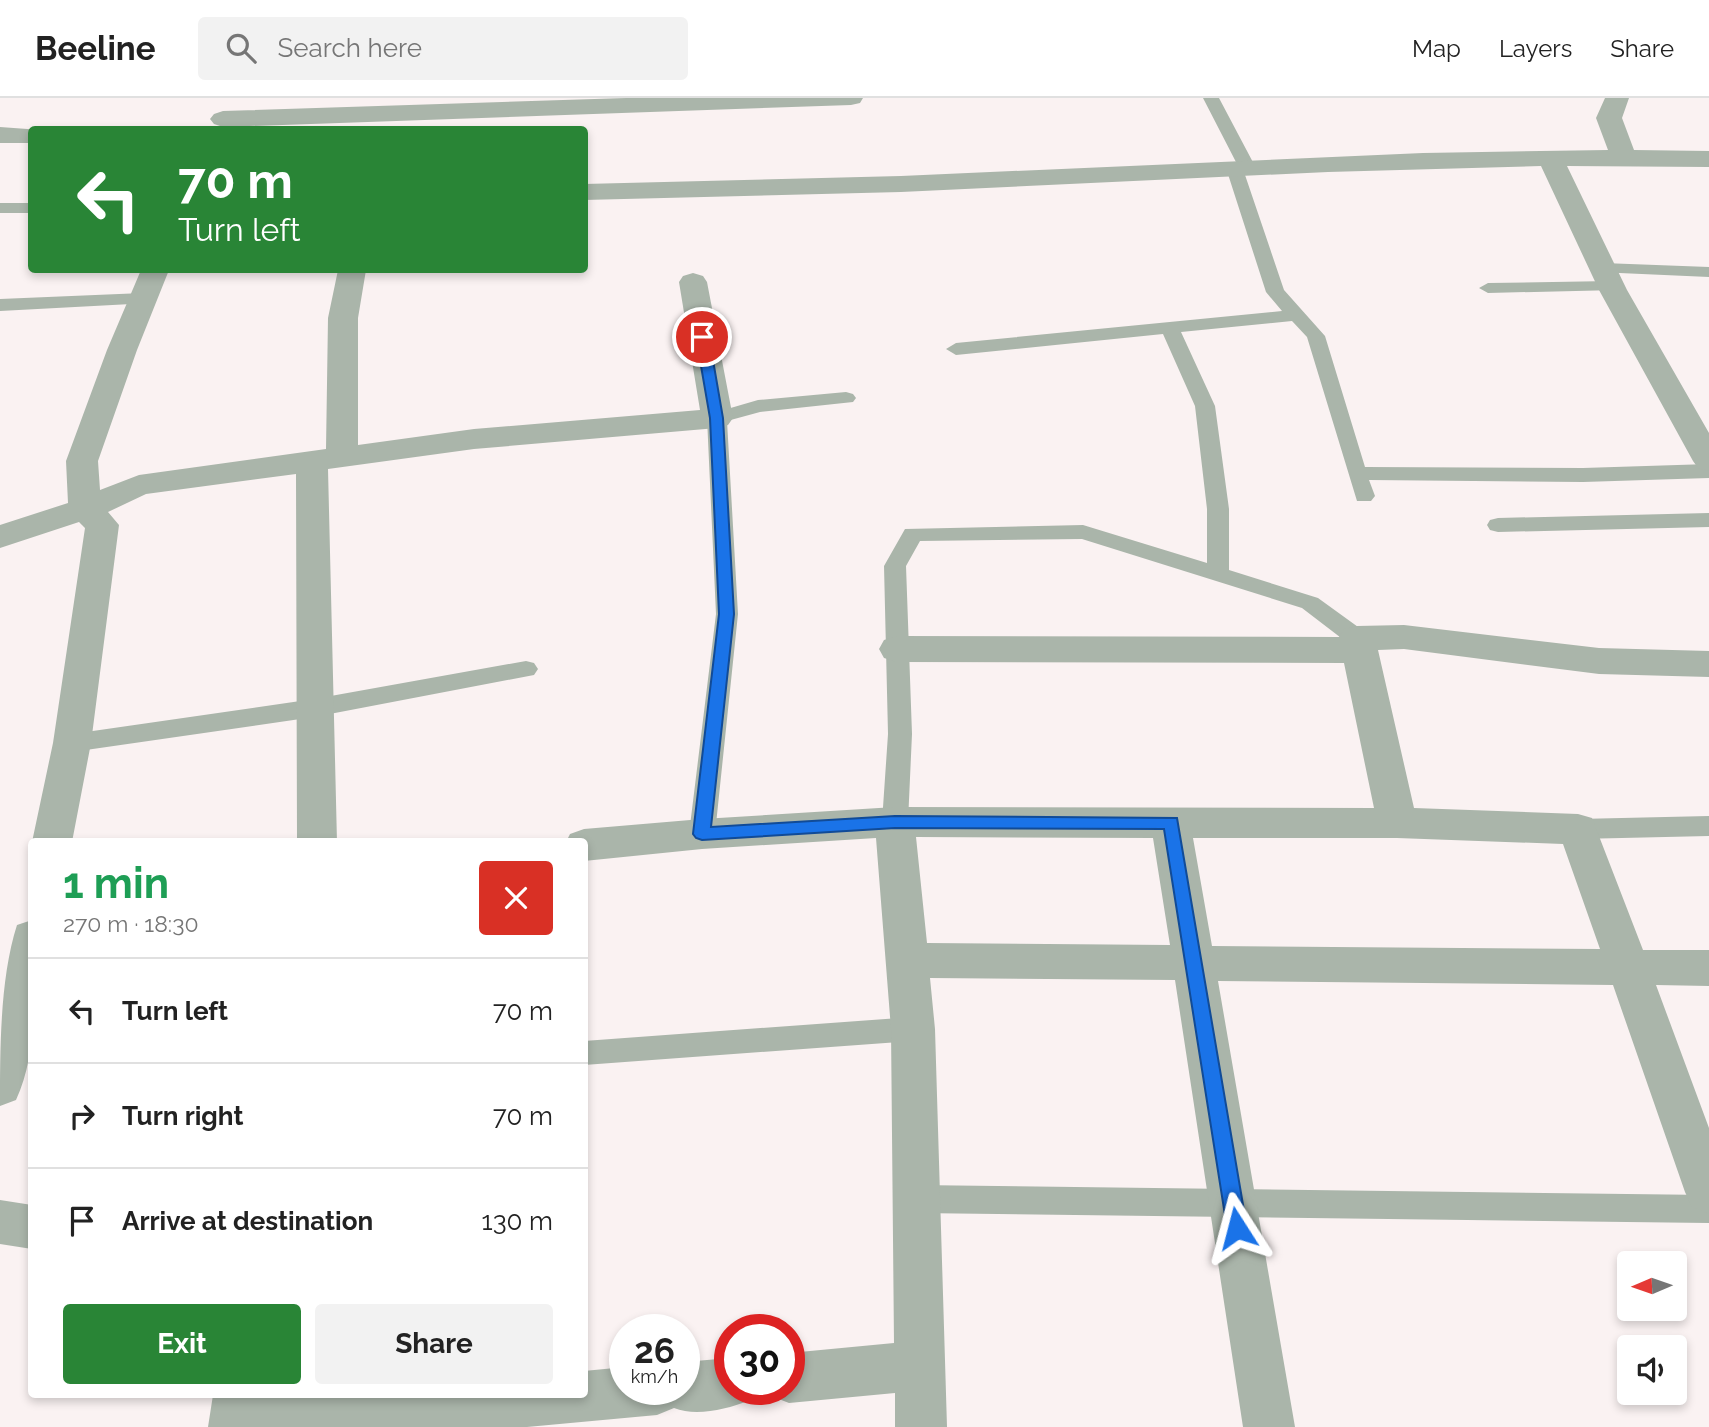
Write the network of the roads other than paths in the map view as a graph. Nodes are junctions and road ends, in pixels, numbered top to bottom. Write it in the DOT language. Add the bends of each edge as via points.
graph roads {
  1 [pos="851,98"];
  2 [pos="1211,98"];
  3 [pos="1616,98"];
  4 [pos="225,116"];
  5 [pos="0,135"];
  6 [pos="28,135"];
  7 [pos="1624,157"];
  8 [pos="1550,158"];
  9 [pos="1709,159"];
  10 [pos="1241,168"];
  11 [pos="588,192"];
  12 [pos="0,208"];
  13 [pos="28,208"];
  14 [pos="1709,272"];
  15 [pos="154,273"];
  16 [pos="352,273"];
  17 [pos="1607,277"];
  18 [pos="693,282"];
  19 [pos="1488,288"];
  20 [pos="143,299"];
  21 [pos="0,305"];
  22 [pos="1297,315"];
  23 [pos="1170,327"];
  24 [pos="956,349"];
  25 [pos="846,398"];
  26 [pos="717,418"];
  27 [pos="327,458"];
  28 [pos="1709,461"];
  29 [pos="1709,471"];
  30 [pos="1357,473"];
  31 [pos="1364,496"];
  32 [pos="85,509"];
  33 [pos="1709,520"];
  34 [pos="1497,525"];
  35 [pos="0,537"];
  36 [pos="1218,574"];
  37 [pos="1359,644"];
  38 [pos="897,649"];
  39 [pos="1709,664"];
  40 [pos="526,669"];
  41 [pos="314,708"];
  42 [pos="72,743"];
  43 [pos="895,822"];
  44 [pos="1171,822"];
  45 [pos="1397,823"];
  46 [pos="1709,826"];
  47 [pos="1578,829"];
  48 [pos="702,834"];
  49 [pos="52,838"];
  50 [pos="317,838"];
  51 [pos="588,845"];
  52 [pos="28,956"];
  53 [pos="906,960"];
  54 [pos="1194,962"];
  55 [pos="1628,967"];
  56 [pos="1709,968"];
  57 [pos="912,1029"];
  58 [pos="588,1053"];
  59 [pos="0,1086"];
  60 [pos="1709,1192"];
  61 [pos="916,1199"];
  62 [pos="1233,1203"];
  63 [pos="1709,1209"];
  64 [pos="0,1222"];
  65 [pos="28,1226"];
  66 [pos="919,1366"];
  67 [pos="805,1377"];
  68 [pos="609,1394"];
  69 [pos="588,1396"];
  70 [pos="239,1398"];
  71 [pos="566,1398"];
  72 [pos="921,1427"];
  73 [pos="1269,1427"];
  1 -- 4 [label="street"];
  2 -- 10 [label="lane"];
  3 -- 7 [label="street" via="1609,118"];
  5 -- 6 [label="street"];
  7 -- 8 [label="street"];
  7 -- 9 [label="street"];
  8 -- 10 [label="street"];
  8 -- 17 [label="street"];
  10 -- 11 [label="street"];
  10 -- 22 [label="lane" via="1275,292"];
  12 -- 13 [label="lane"];
  14 -- 17 [label="lane"];
  15 -- 20 [label="street"];
  16 -- 27 [label="street"];
  17 -- 19 [label="lane"];
  17 -- 28 [label="street"];
  18 -- 26 [label="street"];
  20 -- 21 [label="lane"];
  20 -- 32 [label="street" via="82,461"];
  22 -- 23 [label="lane"];
  22 -- 30 [label="lane" via="1316,335"];
  23 -- 24 [label="lane"];
  23 -- 36 [label="lane" via="1205,405 1218,509"];
  25 -- 26 [label="lane" via="758,406"];
  26 -- 27 [label="street" via="474,439"];
  26 -- 48 [label="lane" via="727,614"];
  27 -- 32 [label="street" via="139,485"];
  27 -- 41 [label="street"];
  29 -- 30 [label="lane"];
  30 -- 31 [label="lane"];
  32 -- 35 [label="street"];
  32 -- 42 [label="street" via="102,525"];
  33 -- 34 [label="lane"];
  36 -- 37 [label="lane" via="1310,603"];
  36 -- 38 [label="lane" via="1083,532 913,534 895,566"];
  37 -- 38 [label="street"];
  37 -- 39 [label="street" via="1404,637 1599,660"];
  37 -- 45 [label="street"];
  38 -- 43 [label="lane" via="900,734"];
  40 -- 41 [label="lane"];
  41 -- 42 [label="lane"];
  41 -- 50 [label="street"];
  42 -- 49 [label="street"];
  43 -- 44 [label="street"];
  43 -- 48 [label="street"];
  43 -- 53 [label="street"];
  44 -- 45 [label="street"];
  44 -- 54 [label="street"];
  45 -- 47 [label="street"];
  46 -- 47 [label="lane"];
  47 -- 55 [label="street"];
  48 -- 51 [label="street"];
  52 -- 59 [label="street"];
  53 -- 54 [label="street"];
  53 -- 57 [label="street"];
  54 -- 55 [label="street"];
  54 -- 62 [label="street"];
  55 -- 56 [label="street"];
  55 -- 60 [label="street"];
  57 -- 58 [label="lane"];
  57 -- 61 [label="street"];
  61 -- 62 [label="lane"];
  61 -- 66 [label="street"];
  62 -- 63 [label="lane"];
  62 -- 73 [label="street"];
  64 -- 65 [label="street"];
  66 -- 67 [label="street"];
  66 -- 72 [label="street"];
  68 -- 69 [label="street"];
  70 -- 71 [label="street" via="234,1427"];
}
